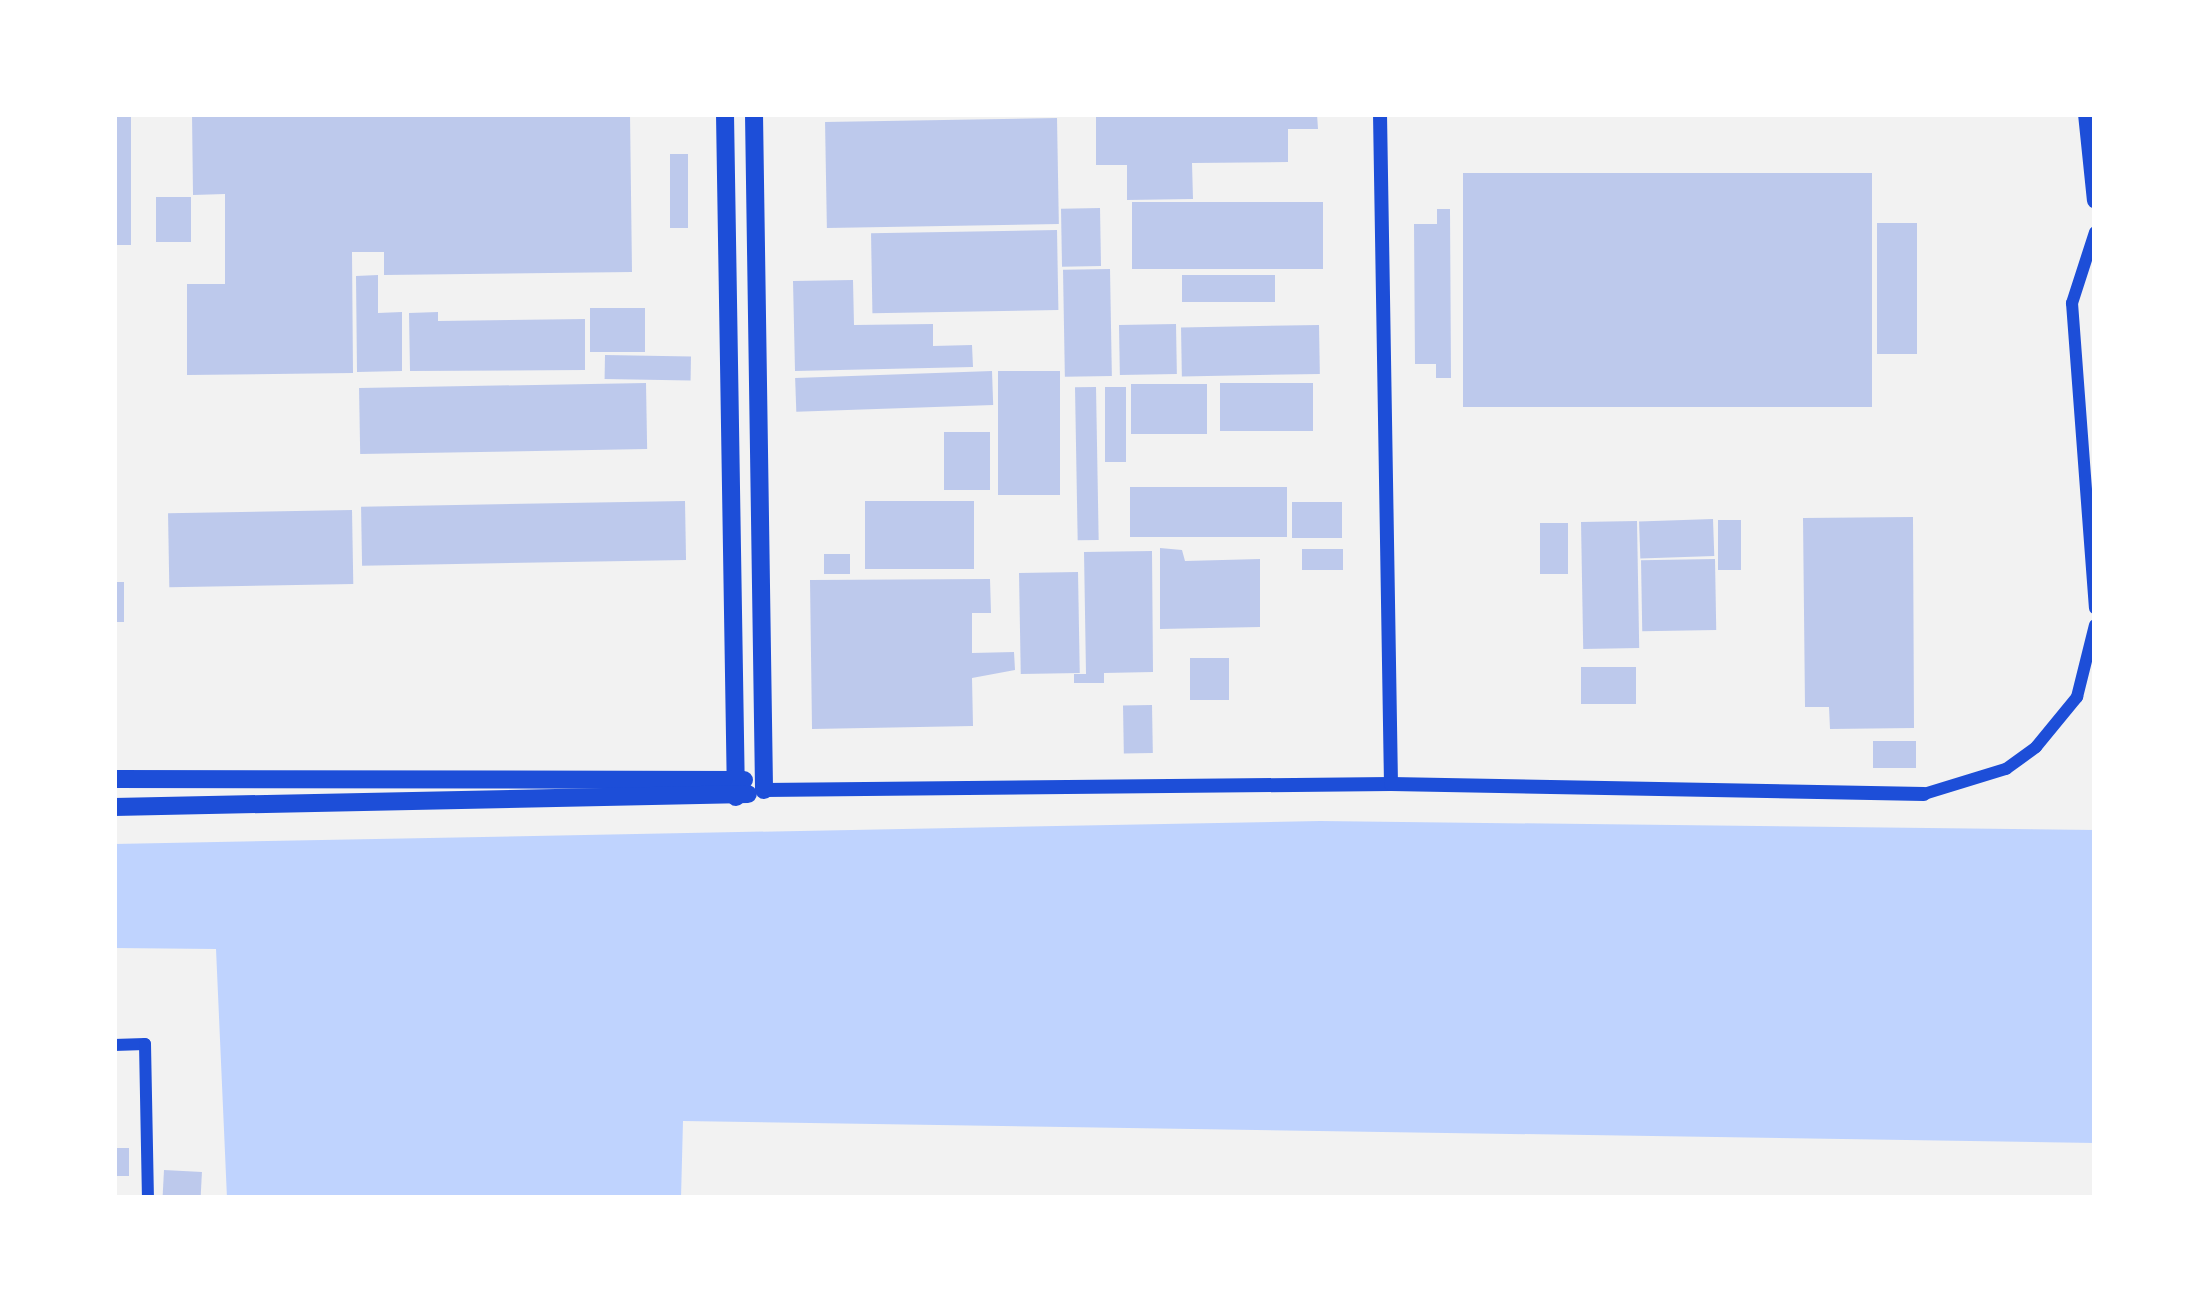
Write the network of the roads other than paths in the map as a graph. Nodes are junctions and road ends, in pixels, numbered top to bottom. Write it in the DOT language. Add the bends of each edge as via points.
graph roads {
  1 [pos="725,114"];
  2 [pos="754,114"];
  3 [pos="1380,114"];
  4 [pos="2086,114"];
  5 [pos="2095,201"];
  6 [pos="2095,232"];
  7 [pos="2095,608"];
  8 [pos="2095,625"];
  9 [pos="736,776"];
  10 [pos="114,779"];
  11 [pos="1391,784"];
  12 [pos="764,790"];
  13 [pos="1924,794"];
  14 [pos="736,797"];
  15 [pos="114,807"];
  16 [pos="114,1045"];
  17 [pos="148,1198"];
  1 -- 9 [label="main road"];
  2 -- 12 [label="main road"];
  3 -- 11 [label="street"];
  4 -- 5 [label="main road"];
  6 -- 7 [label="street" via="2072,303"];
  8 -- 13 [label="street" via="2077,697 2036,747 2006,769"];
  9 -- 10 [label="main road"];
  9 -- 12 [label="main road"];
  9 -- 14 [label="main road"];
  11 -- 12 [label="street"];
  11 -- 13 [label="street"];
  12 -- 14 [label="main road"];
  14 -- 15 [label="main road"];
  16 -- 17 [label="street" via="145,1044"];
}
